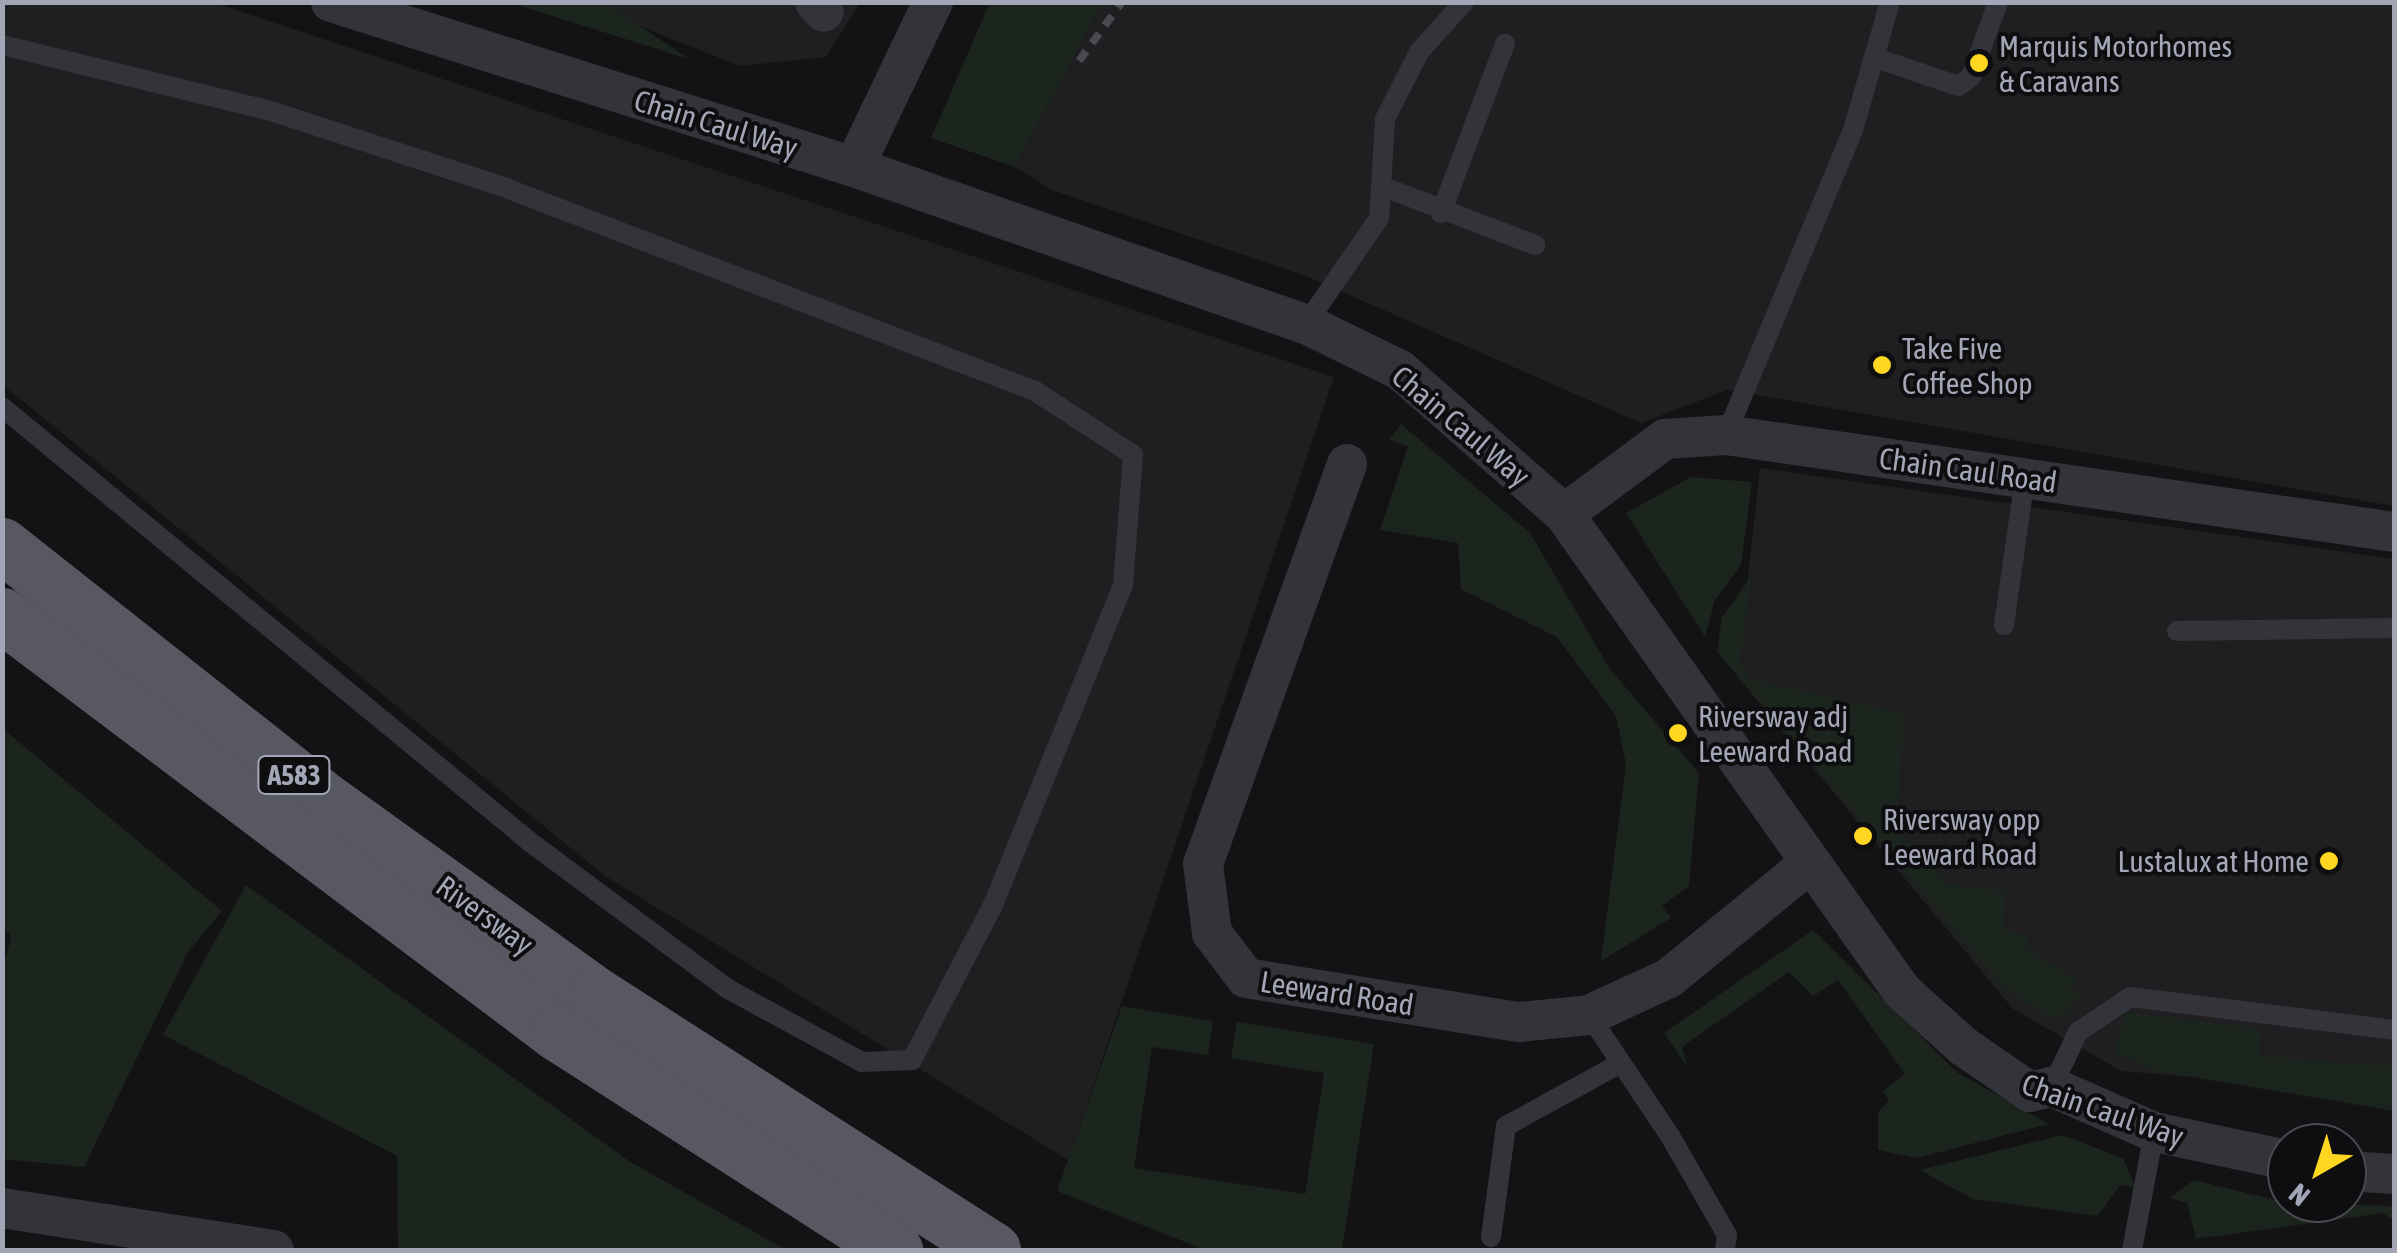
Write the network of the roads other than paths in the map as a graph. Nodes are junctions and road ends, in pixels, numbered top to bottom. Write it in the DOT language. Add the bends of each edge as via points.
graph roads {
  1 [pos="332,2"];
  2 [pos="933,2"];
  3 [pos="1464,2"];
  4 [pos="1890,2"];
  5 [pos="1998,2"];
  6 [pos="1505,44"];
  7 [pos="2,45"];
  8 [pos="1872,57"];
  9 [pos="854,167"];
  10 [pos="1384,187"];
  11 [pos="1442,212"];
  12 [pos="1535,244"];
  13 [pos="1306,324"];
  14 [pos="2,407"];
  15 [pos="1726,435"];
  16 [pos="1347,464"];
  17 [pos="2026,478"];
  18 [pos="1564,514"];
  19 [pos="2394,532"];
  20 [pos="2,544"];
  21 [pos="2,615"];
  22 [pos="2004,624"];
  23 [pos="2394,628"];
  24 [pos="2177,631"];
  25 [pos="1808,864"];
  26 [pos="1588,1014"];
  27 [pos="2394,1030"];
  28 [pos="1621,1064"];
  29 [pos="2052,1088"];
  30 [pos="2154,1132"];
  31 [pos="2267,1156"];
  32 [pos="2367,1173"];
  33 [pos="2394,1174"];
  34 [pos="2,1208"];
  35 [pos="78,1220"];
  36 [pos="1491,1237"];
  37 [pos="111,1250"];
  38 [pos="274,1250"];
  39 [pos="895,1250"];
  40 [pos="993,1250"];
  41 [pos="1725,1250"];
  42 [pos="2132,1250"];
  1 -- 9 [label="street, Chain Caul Way"];
  2 -- 9 [label="street"];
  3 -- 10 [label="lane" via="1419,52 1385,119"];
  4 -- 8 [label="lane"];
  5 -- 8 [label="lane" via="1971,77 1958,86"];
  6 -- 11 [label="lane"];
  7 -- 14 [label="lane" via="274,112 506,188 1035,391 1133,455 1123,585 994,903 912,1060 862,1062 728,990 529,841"];
  8 -- 15 [label="lane" via="1853,130"];
  9 -- 13 [label="street, Chain Caul Way"];
  10 -- 11 [label="lane"];
  10 -- 13 [label="lane" via="1379,218"];
  11 -- 12 [label="lane"];
  13 -- 18 [label="street, Chain Caul Way" via="1400,370"];
  15 -- 17 [label="street, Chain Caul Road"];
  15 -- 18 [label="street, Chain Caul Road" via="1665,439"];
  16 -- 26 [label="street, Leeward Road" via="1204,864 1212,933 1246,978 1519,1022"];
  17 -- 19 [label="street, Chain Caul Road"];
  17 -- 22 [label="lane"];
  18 -- 25 [label="street, Chain Caul Way"];
  20 -- 40 [label="highway, Riversway / A583" via="328,802 595,994"];
  21 -- 39 [label="highway, Riversway / A583" via="557,1033"];
  23 -- 24 [label="lane"];
  25 -- 26 [label="street, Leeward Road" via="1668,978"];
  25 -- 29 [label="street, Chain Caul Way" via="1902,991 2030,1092"];
  26 -- 28 [label="lane"];
  27 -- 29 [label="lane" via="2130,997 2078,1032"];
  28 -- 36 [label="lane" via="1506,1126"];
  28 -- 41 [label="lane" via="1727,1235"];
  29 -- 30 [label="street, Chain Caul Way"];
  30 -- 31 [label="street, Chain Caul Way"];
  30 -- 42 [label="lane"];
  32 -- 33 [label="street"];
  34 -- 35 [label="street"];
  35 -- 37 [label="street"];
  35 -- 38 [label="street"];
}
